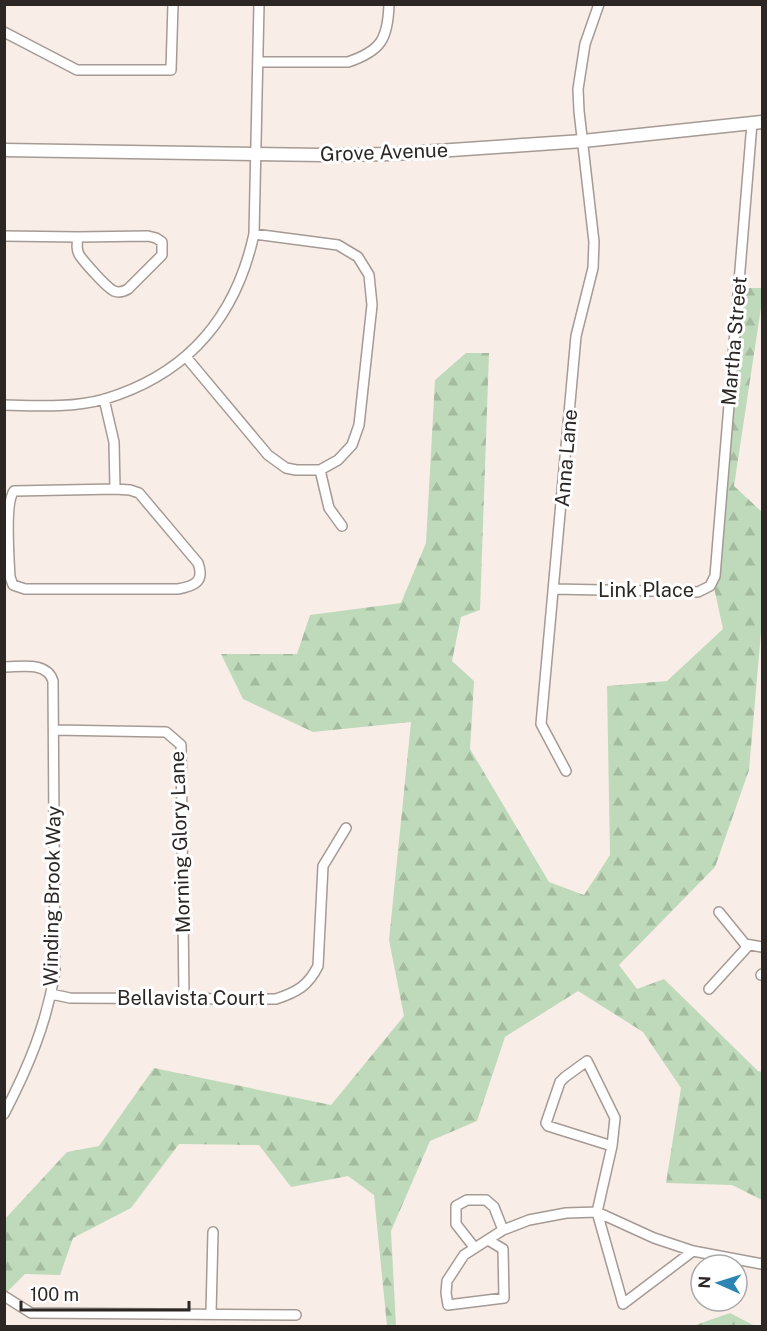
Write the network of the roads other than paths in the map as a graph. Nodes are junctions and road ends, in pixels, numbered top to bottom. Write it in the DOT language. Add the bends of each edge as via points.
graph roads {
  1 [pos="173,4"];
  2 [pos="259,4"];
  3 [pos="389,4"];
  4 [pos="599,4"];
  5 [pos="5,35"];
  6 [pos="259,62"];
  7 [pos="757,123"];
  8 [pos="583,141"];
  9 [pos="4,150"];
  10 [pos="256,154"];
  11 [pos="254,234"];
  12 [pos="4,236"];
  13 [pos="78,237"];
  14 [pos="186,357"];
  15 [pos="105,399"];
  16 [pos="4,405"];
  17 [pos="320,470"];
  18 [pos="115,489"];
  19 [pos="342,526"];
  20 [pos="716,560"];
  21 [pos="7,566"];
  22 [pos="554,589"];
  23 [pos="4,667"];
  24 [pos="54,730"];
  25 [pos="566,771"];
  26 [pos="346,828"];
  27 [pos="718,912"];
  28 [pos="749,945"];
  29 [pos="762,947"];
  30 [pos="709,989"];
  31 [pos="51,994"];
  32 [pos="184,998"];
  33 [pos="4,1114"];
  34 [pos="612,1146"];
  35 [pos="597,1212"];
  36 [pos="503,1230"];
  37 [pos="213,1232"];
  38 [pos="488,1240"];
  39 [pos="474,1247"];
  40 [pos="693,1251"];
  41 [pos="762,1264"];
  42 [pos="4,1296"];
  43 [pos="211,1314"];
  44 [pos="296,1315"];
  1 -- 5 [label="street" via="171,70 77,70"];
  2 -- 6 [label="street"];
  3 -- 6 [label="street" via="387,30 381,42 361,58 333,63"];
  4 -- 8 [label="street, Anna Lane" via="580,66"];
  6 -- 10 [label="street"];
  7 -- 8 [label="street, Grove Avenue"];
  7 -- 20 [label="street, Martha Street"];
  8 -- 10 [label="street, Grove Avenue" via="393,154"];
  8 -- 22 [label="street, Anna Lane" via="593,259 576,336"];
  9 -- 10 [label="street, Grove Avenue"];
  10 -- 11 [label="street"];
  11 -- 14 [label="street" via="245,269 229,305"];
  11 -- 17 [label="street" via="338,244 358,257 369,275 372,305 359,425 346,453"];
  12 -- 13 [label="street"];
  13 -- 13 [label="street" via="156,238 162,242 162,255 128,289 113,291 80,256"];
  14 -- 15 [label="street" via="162,375"];
  14 -- 17 [label="street" via="268,456 286,468"];
  15 -- 16 [label="street" via="71,405"];
  15 -- 18 [label="street" via="115,451"];
  17 -- 19 [label="street" via="329,508"];
  18 -- 21 [label="street" via="14,491 9,501"];
  18 -- 21 [label="street" via="139,493 198,563 201,570 193,586 25,589 13,585"];
  20 -- 22 [label="street, Link Place" via="710,586 698,592"];
  22 -- 25 [label="street, Anna Lane" via="541,724"];
  23 -- 24 [label="street, Winding Brook Way" via="46,670 53,681"];
  24 -- 31 [label="street, Winding Brook Way" via="55,971"];
  24 -- 32 [label="street, Morning Glory Lane" via="166,732 180,745"];
  26 -- 32 [label="street, Bellavista Court" via="324,866 318,966 305,987 276,999"];
  27 -- 28 [label="street"];
  28 -- 29 [label="street"];
  28 -- 30 [label="street"];
  31 -- 32 [label="street, Bellavista Court" via="70,998"];
  31 -- 33 [label="street, Winding Brook Way" via="41,1035"];
  34 -- 34 [label="street" via="615,1118 587,1061 561,1082 546,1123"];
  34 -- 35 [label="street"];
  35 -- 36 [label="street" via="529,1220"];
  35 -- 40 [label="street"];
  35 -- 40 [label="street" via="623,1304"];
  36 -- 38 [label="street"];
  36 -- 39 [label="street" via="495,1207 486,1200 467,1200 456,1206 456,1224"];
  37 -- 43 [label="street"];
  38 -- 39 [label="street"];
  38 -- 39 [label="street" via="503,1249 504,1298 448,1305 447,1281"];
  40 -- 41 [label="street"];
  42 -- 43 [label="street" via="31,1313"];
  43 -- 44 [label="street"];
}
